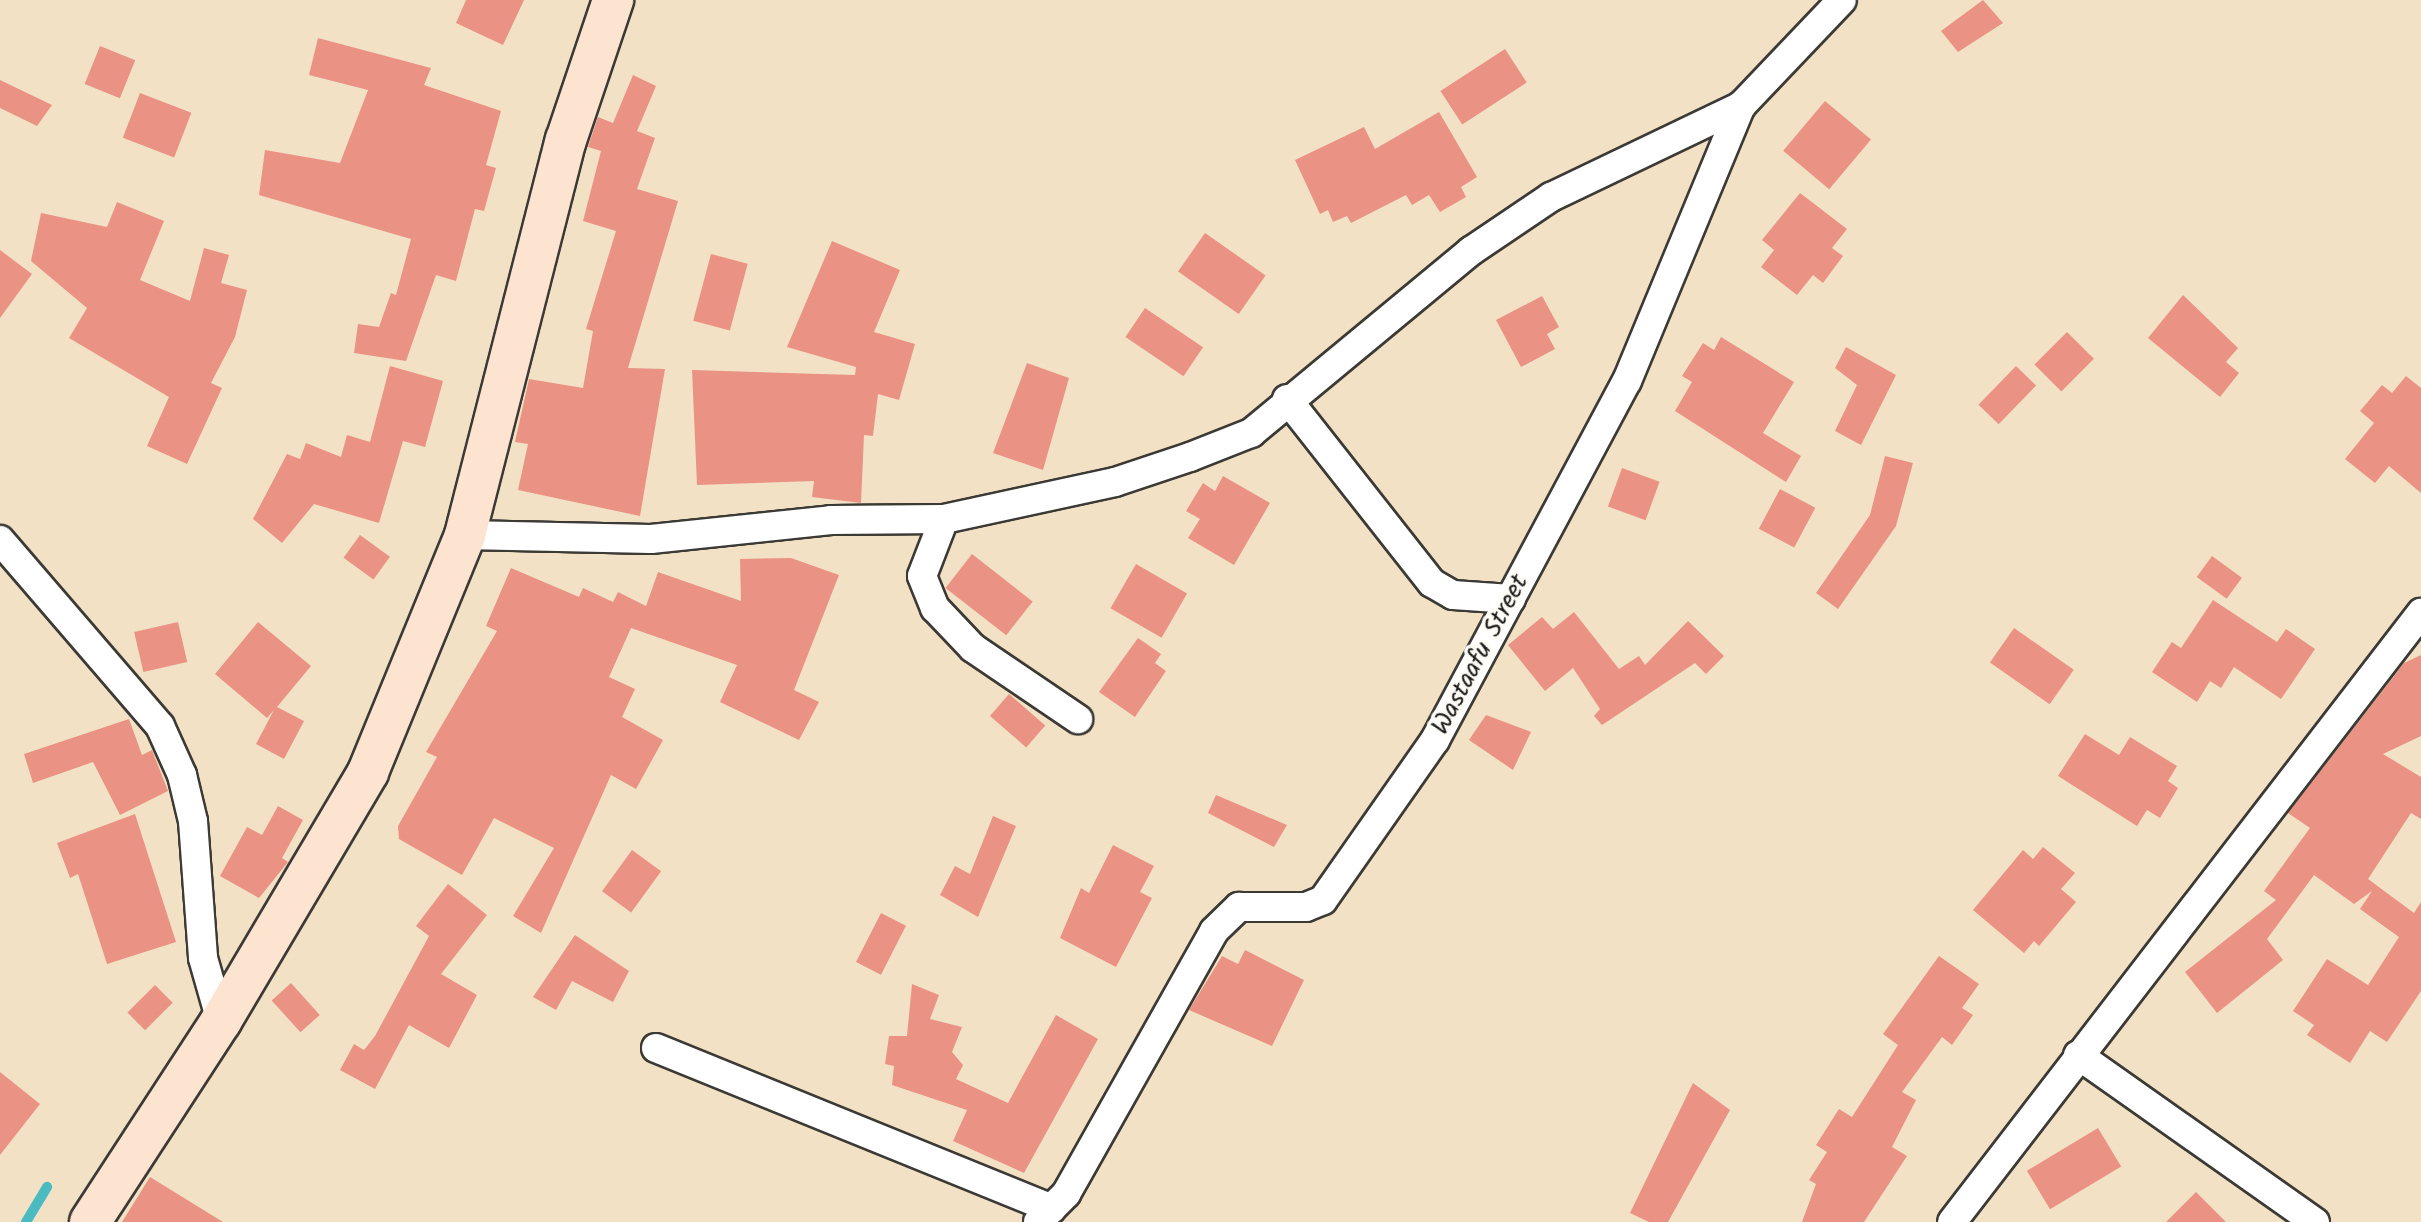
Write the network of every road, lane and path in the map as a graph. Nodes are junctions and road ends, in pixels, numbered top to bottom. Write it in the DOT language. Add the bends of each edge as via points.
graph roads {
  1 [pos="613,0"];
  2 [pos="1842,0"];
  3 [pos="1741,106"];
  4 [pos="1287,399"];
  5 [pos="944,519"];
  6 [pos="465,535"];
  7 [pos="0,540"];
  8 [pos="1511,599"];
  9 [pos="2421,613"];
  10 [pos="1078,719"];
  11 [pos="221,1021"];
  12 [pos="656,1048"];
  13 [pos="2078,1055"];
  14 [pos="1045,1215"];
  15 [pos="90,1222"];
  16 [pos="1952,1222"];
  17 [pos="2315,1222"];
  1 -- 6 [label="main road" via="566,140"];
  2 -- 3 [label="street, Wastaafu Street"];
  3 -- 4 [label="street" via="1551,197 1471,251"];
  3 -- 8 [label="street, Wastaafu Street" via="1627,381"];
  4 -- 5 [label="street" via="1251,433 1190,457 1115,482"];
  4 -- 8 [label="street" via="1432,583 1453,595"];
  5 -- 6 [label="street" via="831,520 651,539"];
  5 -- 10 [label="street" via="922,576 935,608 973,648"];
  6 -- 11 [label="main road" via="368,772"];
  7 -- 11 [label="street" via="160,726 193,821 203,958"];
  8 -- 14 [label="street, Wastaafu Street" via="1435,740 1336,888 1306,907 1239,907 1214,931"];
  9 -- 13 [label="street"];
  11 -- 15 [label="main road"];
  12 -- 14 [label="street"];
  13 -- 16 [label="street"];
  13 -- 17 [label="street"];
}
